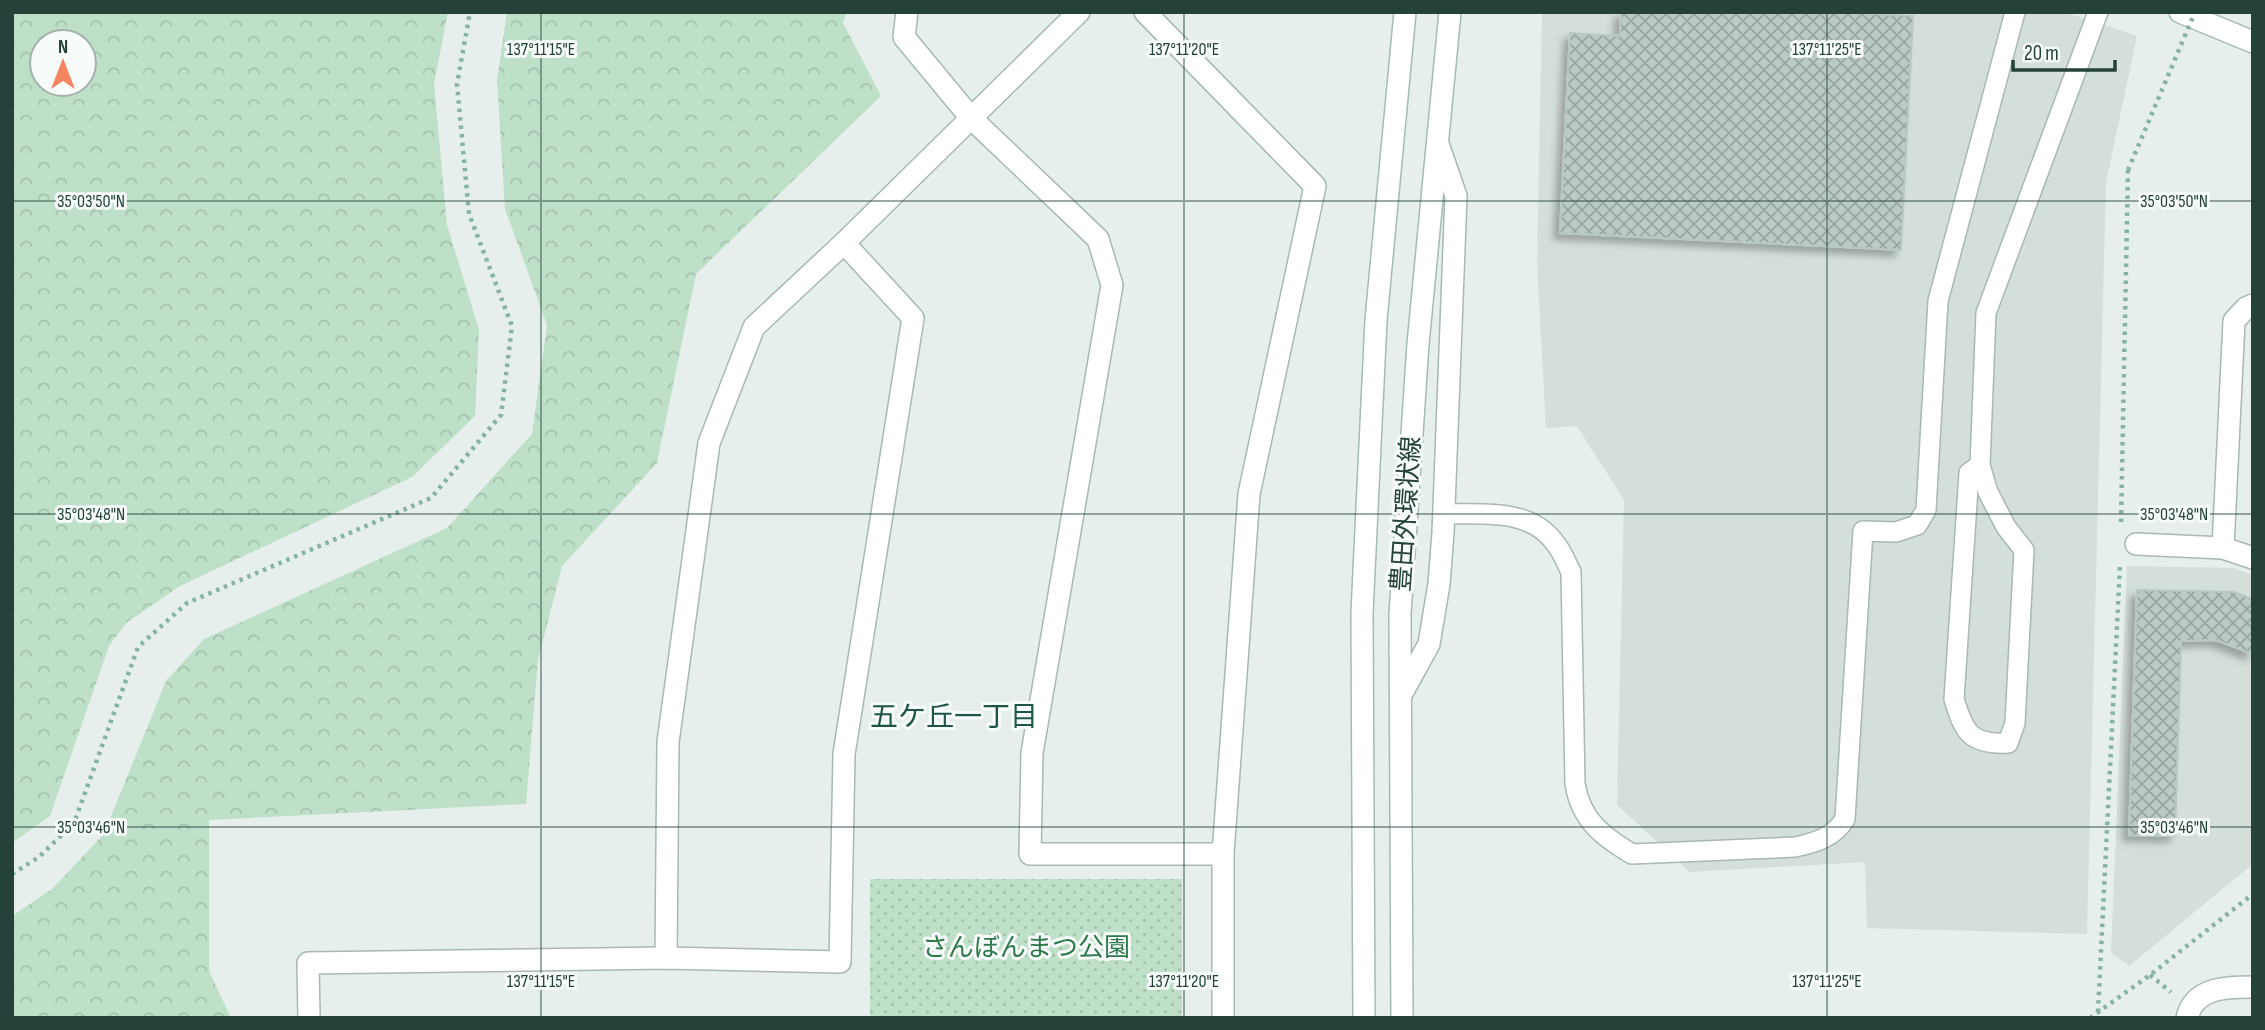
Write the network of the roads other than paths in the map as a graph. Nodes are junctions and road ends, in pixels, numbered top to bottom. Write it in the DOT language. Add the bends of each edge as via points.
graph roads {
  1 [pos="906,12"];
  2 [pos="1079,12"];
  3 [pos="1146,12"];
  4 [pos="1405,12"];
  5 [pos="1450,12"];
  6 [pos="2015,12"];
  7 [pos="2098,12"];
  8 [pos="2180,12"];
  9 [pos="2253,42"];
  10 [pos="971,118"];
  11 [pos="1438,144"];
  12 [pos="844,243"];
  13 [pos="2253,304"];
  14 [pos="1980,465"];
  15 [pos="1443,514"];
  16 [pos="2126,543"];
  17 [pos="2224,548"];
  18 [pos="2253,558"];
  19 [pos="1401,695"];
  20 [pos="1223,854"];
  21 [pos="666,958"];
  22 [pos="2253,987"];
  23 [pos="309,1018"];
  24 [pos="1223,1018"];
  25 [pos="1364,1018"];
  26 [pos="1402,1018"];
  27 [pos="2187,1018"];
  1 -- 10 [label="street" via="904,37"];
  2 -- 10 [label="street"];
  3 -- 20 [label="street" via="1315,186 1249,494"];
  4 -- 25 [label="street, 豊田外環状線" via="1376,320 1362,613"];
  5 -- 11 [label="street, 豊田外環状線"];
  6 -- 15 [label="lane" via="1938,302 1926,510 1917,524 1896,532 1863,531 1845,819 1839,828 1818,842 1796,847 1632,853 1611,841 1589,821 1574,784 1571,572 1555,541 1530,521 1501,514"];
  7 -- 14 [label="lane" via="1986,313"];
  8 -- 9 [label="street"];
  10 -- 12 [label="street"];
  10 -- 20 [label="street" via="1098,239 1112,285 1032,753 1030,854"];
  11 -- 15 [label="street" via="1456,196"];
  11 -- 19 [label="street, 豊田外環状線" via="1418,344 1400,614"];
  12 -- 21 [label="street" via="754,327 709,443 668,742"];
  12 -- 21 [label="street" via="913,318 844,754 840,962"];
  13 -- 17 [label="street" via="2234,321"];
  14 -- 14 [label="lane" via="2006,527 2024,550 2015,723 2008,743 1988,744 1970,736 1954,699 1969,473"];
  15 -- 19 [label="street" via="1439,584 1429,644"];
  16 -- 17 [label="street"];
  17 -- 18 [label="street"];
  19 -- 26 [label="street, 豊田外環状線"];
  20 -- 24 [label="street"];
  21 -- 23 [label="street" via="308,963"];
  22 -- 27 [label="street" via="2221,986 2189,1008"];
}
